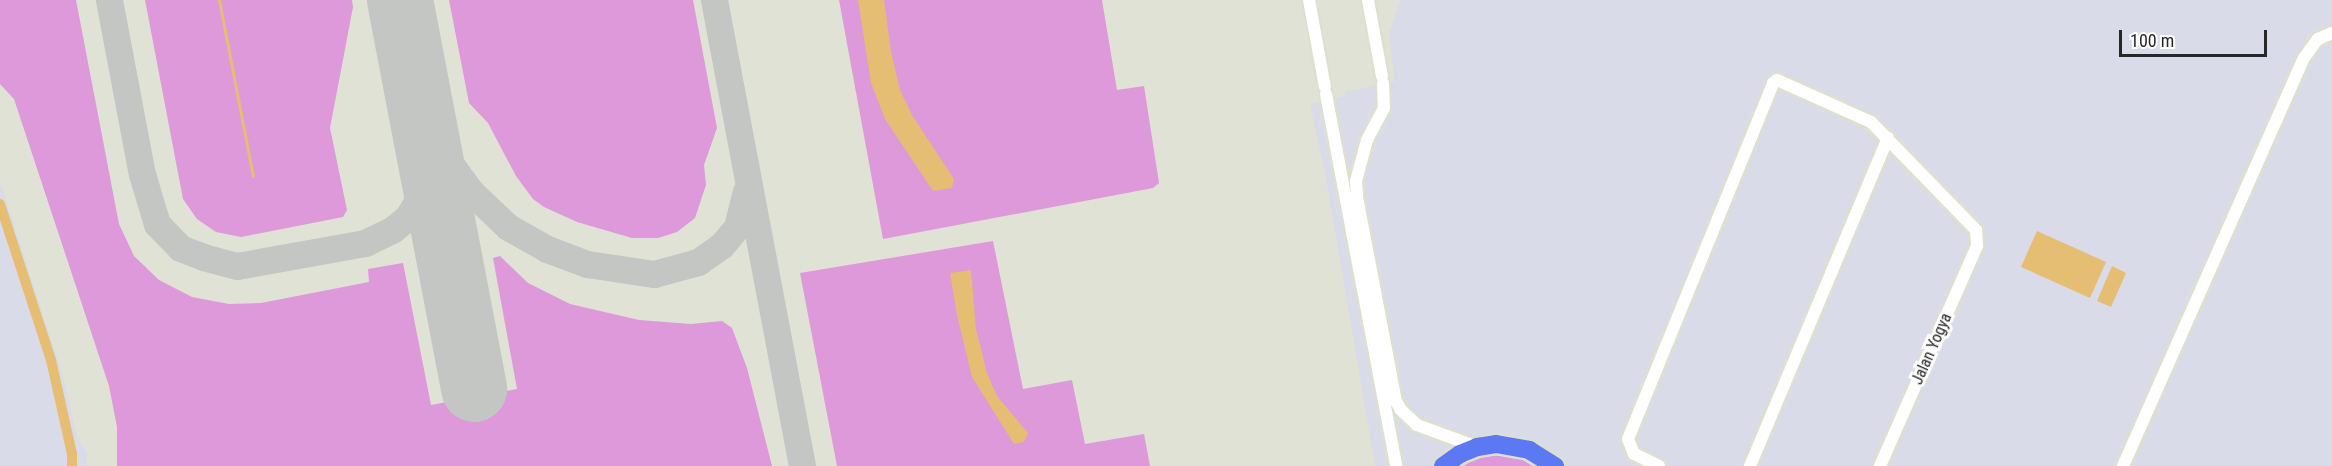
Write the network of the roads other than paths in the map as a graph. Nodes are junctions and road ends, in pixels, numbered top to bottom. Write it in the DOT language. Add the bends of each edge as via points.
graph roads {
  1 [pos="1309,0"];
  2 [pos="1368,0"];
  3 [pos="2332,33"];
  4 [pos="1888,138"];
  5 [pos="1477,447"];
  6 [pos="1396,466"];
  7 [pos="1443,466"];
  8 [pos="1555,466"];
  9 [pos="1659,466"];
  10 [pos="1750,466"];
  11 [pos="1880,466"];
  12 [pos="2123,466"];
  1 -- 6 [label="street"];
  2 -- 5 [label="street" via="1383,80 1384,108 1366,140 1356,181 1357,197 1396,401 1417,424"];
  3 -- 12 [label="street" via="2318,39 2304,58"];
  4 -- 9 [label="street" via="1871,122 1780,80 1773,83 1628,439 1634,454"];
  4 -- 10 [label="street"];
  4 -- 11 [label="street, Jalan Yogya" via="1976,230 1977,246"];
  5 -- 7 [label="highway"];
  5 -- 8 [label="highway" via="1513,445"];
}
